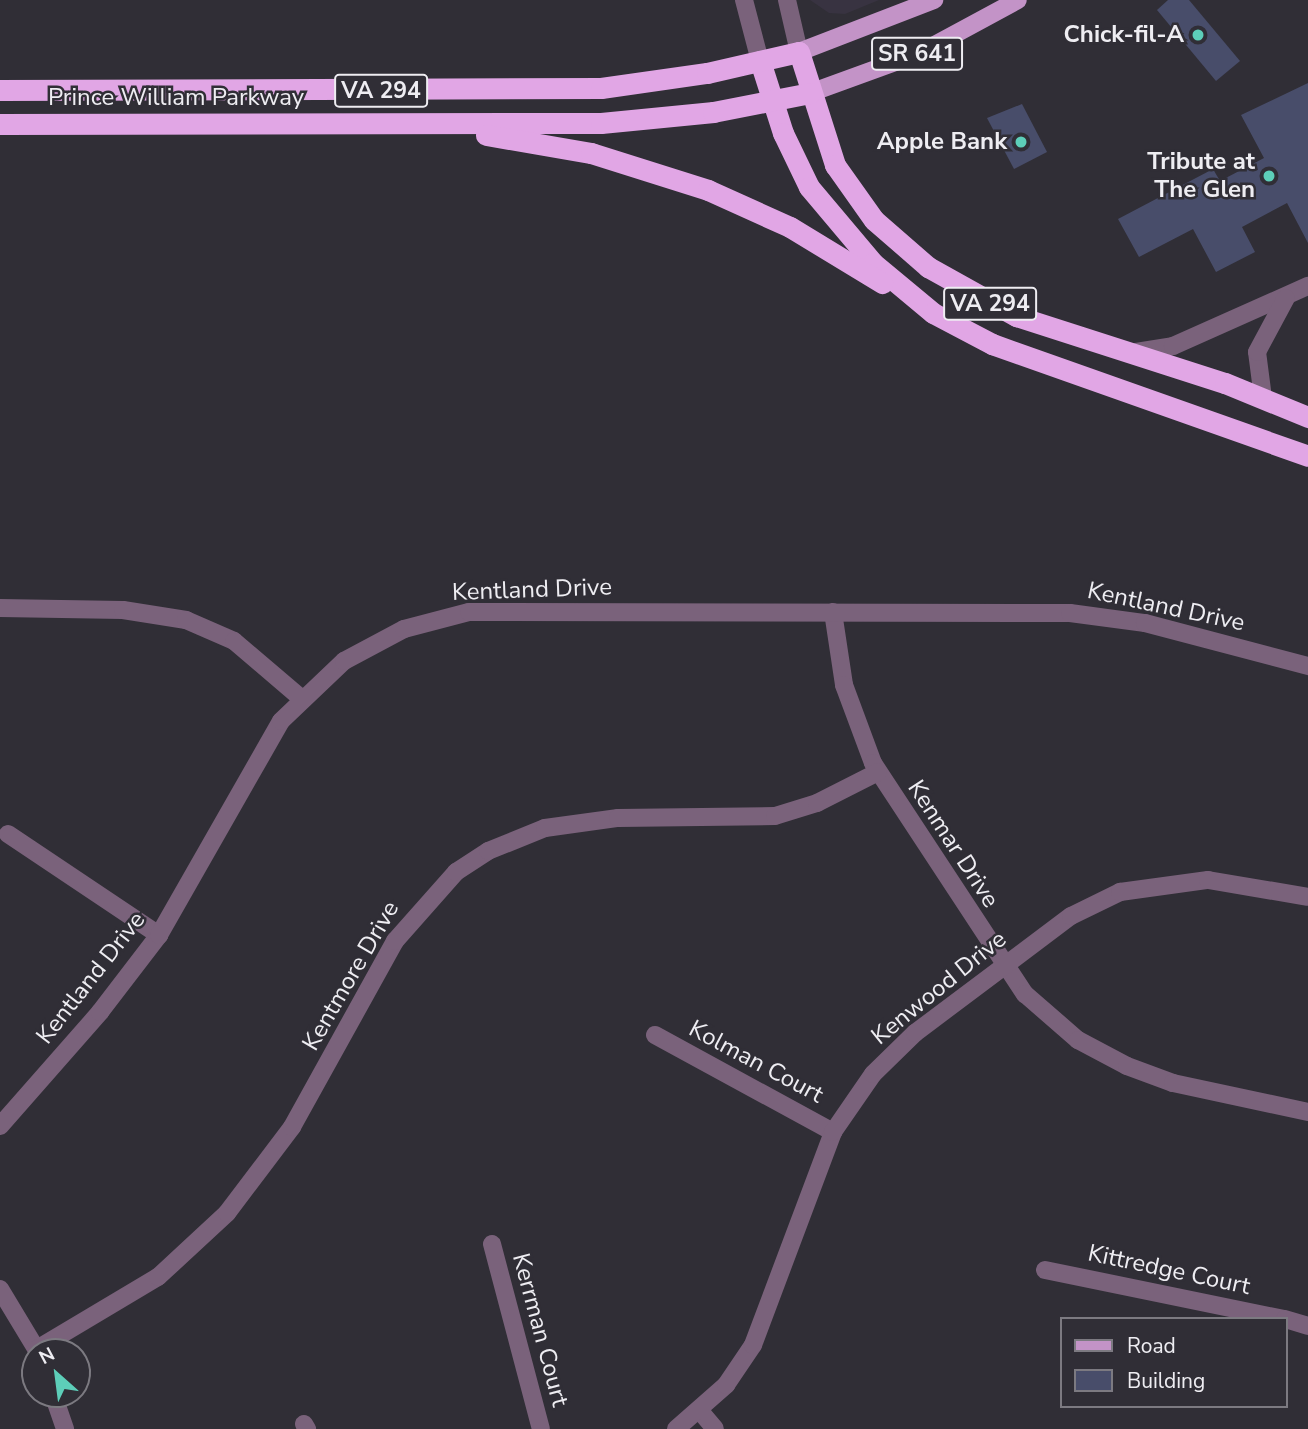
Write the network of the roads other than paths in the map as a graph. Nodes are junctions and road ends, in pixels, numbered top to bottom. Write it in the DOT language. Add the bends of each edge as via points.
graph roads {
  1 [pos="744,0"];
  2 [pos="787,0"];
  3 [pos="934,0"];
  4 [pos="1018,0"];
  5 [pos="799,52"];
  6 [pos="760,61"];
  7 [pos="0,90"];
  8 [pos="810,93"];
  9 [pos="771,102"];
  10 [pos="0,124"];
  11 [pos="398,124"];
  12 [pos="1308,286"];
  13 [pos="1286,298"];
  14 [pos="933,313"];
  15 [pos="1132,353"];
  16 [pos="1263,398"];
  17 [pos="1308,417"];
  18 [pos="1308,456"];
  19 [pos="0,608"];
  20 [pos="833,611"];
  21 [pos="1308,666"];
  22 [pos="301,698"];
  23 [pos="878,772"];
  24 [pos="8,834"];
  25 [pos="1308,897"];
  26 [pos="159,935"];
  27 [pos="1003,966"];
  28 [pos="655,1035"];
  29 [pos="1308,1112"];
  30 [pos="0,1126"];
  31 [pos="834,1132"];
  32 [pos="492,1244"];
  33 [pos="1045,1270"];
  34 [pos="0,1289"];
  35 [pos="1274,1317"];
  36 [pos="1287,1320"];
  37 [pos="1308,1326"];
  38 [pos="29,1338"];
  39 [pos="60,1338"];
  40 [pos="57,1408"];
  41 [pos="700,1411"];
  42 [pos="65,1429"];
  43 [pos="541,1429"];
  44 [pos="676,1429"];
  45 [pos="715,1429"];
  1 -- 6 [label="street"];
  2 -- 5 [label="street"];
  3 -- 5 [label="main road, SR 641"];
  4 -- 8 [label="main road, SR 641" via="920,53"];
  5 -- 6 [label="highway, Prince William Parkway / VA 294"];
  5 -- 8 [label="highway, VA 294"];
  6 -- 7 [label="highway, Prince William Parkway / VA 294" via="648,83 540,90"];
  6 -- 9 [label="highway"];
  8 -- 9 [label="highway, Prince William Parkway"];
  8 -- 15 [label="highway, VA 294" via="842,176 874,220 913,255 1006,312"];
  9 -- 11 [label="highway, Prince William Parkway" via="601,123"];
  9 -- 14 [label="highway" via="799,170 820,202 873,263"];
  10 -- 11 [label="highway, Prince William Parkway / VA 294"];
  11 -- 14 [label="highway, VA 294" via="516,139 664,174 780,221"];
  12 -- 13 [label="street"];
  13 -- 15 [label="street" via="1173,346"];
  13 -- 16 [label="street" via="1257,352"];
  14 -- 18 [label="highway, VA 294" via="992,344"];
  15 -- 16 [label="highway, VA 294"];
  16 -- 17 [label="highway, VA 294"];
  19 -- 22 [label="street" via="123,610 186,620 234,641"];
  20 -- 21 [label="street, Kentland Drive" via="1108,617"];
  20 -- 22 [label="street, Kentland Drive" via="469,612 373,643"];
  20 -- 23 [label="street, Kenmar Drive" via="844,685"];
  22 -- 26 [label="street, Kentland Drive" via="262,748"];
  23 -- 27 [label="street, Kenmar Drive"];
  23 -- 39 [label="street, Kentmore Drive" via="817,803 775,816 618,818 545,828 488,851 456,872 395,941 292,1127 227,1213 129,1298"];
  24 -- 26 [label="street"];
  25 -- 27 [label="street, Kenwood Drive" via="1208,880 1149,884 1071,916"];
  26 -- 30 [label="street, Kentland Drive" via="100,1012"];
  27 -- 29 [label="street, Kenmar Drive" via="1050,1019 1115,1060 1173,1083"];
  27 -- 31 [label="street, Kenwood Drive" via="893,1053"];
  28 -- 31 [label="street, Kolman Court"];
  31 -- 41 [label="street, Kenwood Drive" via="761,1329 741,1366"];
  32 -- 43 [label="street, Kerrman Court"];
  33 -- 35 [label="street, Kittredge Court"];
  34 -- 38 [label="street"];
  36 -- 37 [label="street, Kittredge Court"];
  40 -- 42 [label="street"];
  41 -- 44 [label="street, Kenwood Drive"];
  41 -- 45 [label="street"];
}
